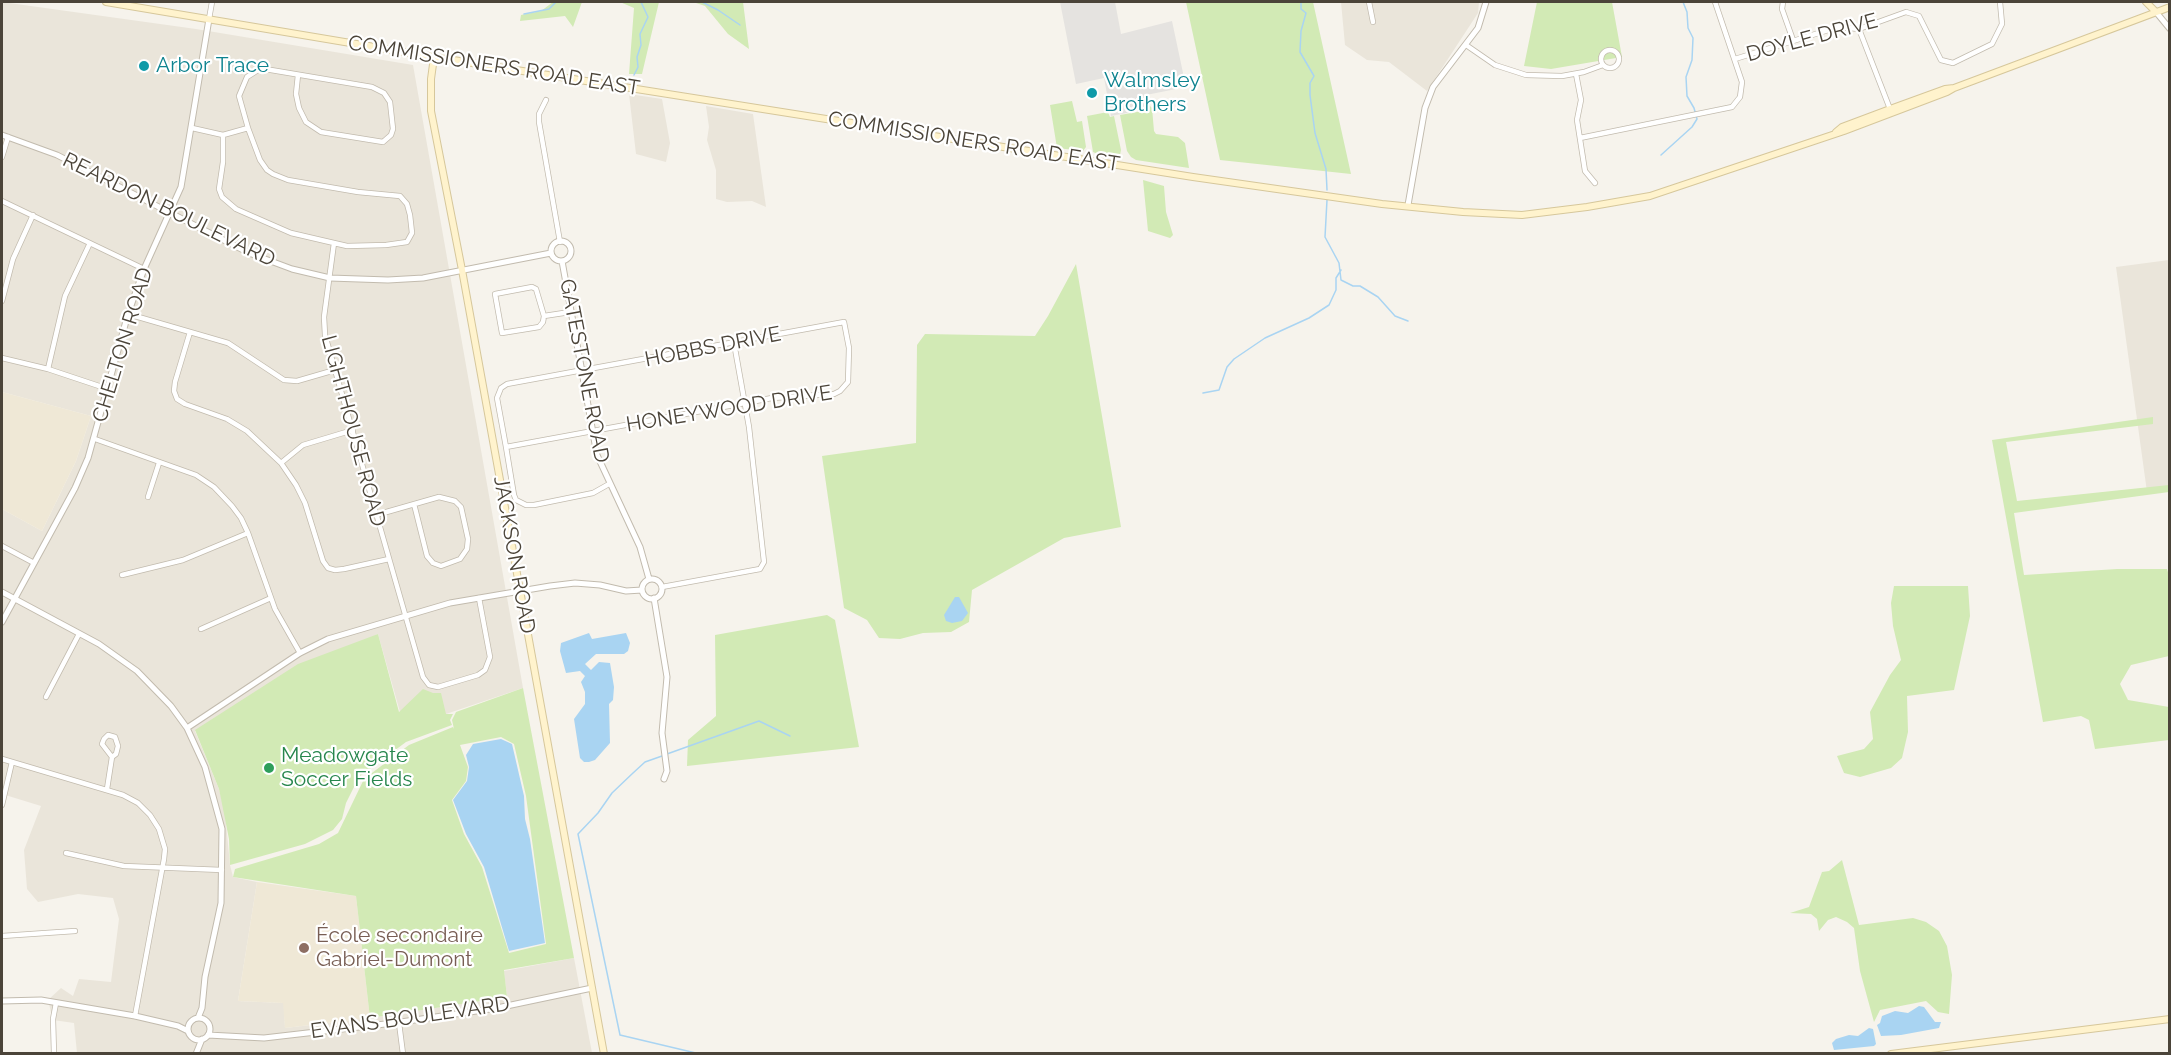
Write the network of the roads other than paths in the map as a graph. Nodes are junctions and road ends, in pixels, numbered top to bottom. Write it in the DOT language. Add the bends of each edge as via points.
graph roads {
  1 [pos="106,2"];
  2 [pos="212,2"];
  3 [pos="1369,2"];
  4 [pos="1486,2"];
  5 [pos="1715,2"];
  6 [pos="1784,2"];
  7 [pos="2000,2"];
  8 [pos="2146,2"];
  9 [pos="2169,7"];
  10 [pos="2156,12"];
  11 [pos="209,19"];
  12 [pos="1373,22"];
  13 [pos="1859,29"];
  14 [pos="2169,29"];
  15 [pos="1793,40"];
  16 [pos="1466,45"];
  17 [pos="434,57"];
  18 [pos="1735,59"];
  19 [pos="1603,65"];
  20 [pos="1576,74"];
  21 [pos="298,75"];
  22 [pos="1954,88"];
  23 [pos="546,100"];
  24 [pos="1890,109"];
  25 [pos="192,128"];
  26 [pos="248,128"];
  27 [pos="1836,132"];
  28 [pos="223,135"];
  29 [pos="5,136"];
  30 [pos="1580,138"];
  31 [pos="2,157"];
  32 [pos="1595,183"];
  33 [pos="2,201"];
  34 [pos="1408,205"];
  35 [pos="170,212"];
  36 [pos="33,215"];
  37 [pos="560,242"];
  38 [pos="90,243"];
  39 [pos="334,243"];
  40 [pos="551,253"];
  41 [pos="562,261"];
  42 [pos="144,270"];
  43 [pos="462,270"];
  44 [pos="330,278"];
  45 [pos="2,302"];
  46 [pos="570,312"];
  47 [pos="128,314"];
  48 [pos="544,316"];
  49 [pos="190,332"];
  50 [pos="734,343"];
  51 [pos="2,358"];
  52 [pos="48,369"];
  53 [pos="335,370"];
  54 [pos="581,372"];
  55 [pos="845,388"];
  56 [pos="108,389"];
  57 [pos="745,403"];
  58 [pos="353,430"];
  59 [pos="592,431"];
  60 [pos="95,439"];
  61 [pos="506,447"];
  62 [pos="159,463"];
  63 [pos="281,463"];
  64 [pos="609,484"];
  65 [pos="148,497"];
  66 [pos="414,504"];
  67 [pos="376,515"];
  68 [pos="248,533"];
  69 [pos="2,546"];
  70 [pos="389,559"];
  71 [pos="34,563"];
  72 [pos="122,575"];
  73 [pos="649,579"];
  74 [pos="662,587"];
  75 [pos="642,590"];
  76 [pos="521,591"];
  77 [pos="2,592"];
  78 [pos="271,598"];
  79 [pos="479,598"];
  80 [pos="654,598"];
  81 [pos="14,599"];
  82 [pos="406,616"];
  83 [pos="2,622"];
  84 [pos="201,629"];
  85 [pos="79,634"];
  86 [pos="300,653"];
  87 [pos="46,697"];
  88 [pos="187,728"];
  89 [pos="112,758"];
  90 [pos="2,759"];
  91 [pos="12,762"];
  92 [pos="664,779"];
  93 [pos="107,789"];
  94 [pos="2,805"];
  95 [pos="66,853"];
  96 [pos="163,867"];
  97 [pos="222,870"];
  98 [pos="75,931"];
  99 [pos="2,936"];
  100 [pos="592,988"];
  101 [pos="2,1001"];
  102 [pos="56,1003"];
  103 [pos="135,1016"];
  104 [pos="201,1019"];
  105 [pos="2169,1019"];
  106 [pos="399,1023"];
  107 [pos="188,1028"];
  108 [pos="210,1028"];
  109 [pos="208,1035"];
  110 [pos="226,1035"];
  111 [pos="193,1038"];
  112 [pos="202,1040"];
  113 [pos="197,1051"];
  114 [pos="54,1053"];
  115 [pos="403,1053"];
  116 [pos="604,1053"];
  117 [pos="1891,1053"];
  1 -- 11 [label="main road, COMMISSIONERS ROAD EAST"];
  2 -- 11 [label="street"];
  3 -- 12 [label="street"];
  4 -- 16 [label="street" via="1478,28"];
  5 -- 18 [label="street"];
  6 -- 15 [label="street" via="1782,9"];
  7 -- 13 [label="street, DOYLE DRIVE" via="2002,24 1992,44 1953,63 1941,60 1919,16 1906,12"];
  8 -- 10 [label="main road"];
  9 -- 10 [label="main road, COMMISSIONERS ROAD EAST"];
  10 -- 14 [label="street"];
  10 -- 22 [label="main road, COMMISSIONERS ROAD EAST"];
  11 -- 17 [label="main road, COMMISSIONERS ROAD EAST"];
  11 -- 25 [label="street, CHELTON ROAD"];
  13 -- 15 [label="street, DOYLE DRIVE" via="1838,27"];
  13 -- 24 [label="street"];
  15 -- 18 [label="street, DOYLE DRIVE"];
  16 -- 20 [label="street" via="1490,62 1514,72 1542,77"];
  16 -- 34 [label="street" via="1433,87 1424,110"];
  17 -- 34 [label="main road, COMMISSIONERS ROAD EAST" via="1193,177"];
  17 -- 43 [label="main road, JACKSON ROAD" via="431,111"];
  18 -- 30 [label="street" via="1742,82 1740,97 1732,107"];
  19 -- 20 [label="street"];
  20 -- 30 [label="street" via="1581,100 1577,120"];
  21 -- 21 [label="street" via="372,87 384,93 390,102 391,135 383,142 321,132 306,122 299,108"];
  21 -- 26 [label="street" via="265,69 247,77 239,96"];
  22 -- 24 [label="main road, COMMISSIONERS ROAD EAST"];
  22 -- 27 [label="main road, COMMISSIONERS ROAD EAST"];
  23 -- 37 [label="street" via="539,122"];
  24 -- 27 [label="main road, COMMISSIONERS ROAD EAST"];
  25 -- 28 [label="street"];
  25 -- 35 [label="street, CHELTON ROAD" via="181,187"];
  26 -- 28 [label="street"];
  26 -- 39 [label="street" via="260,160 267,170 281,178 400,196 405,200 412,233 404,244"];
  27 -- 34 [label="main road, COMMISSIONERS ROAD EAST" via="1650,196 1608,204 1522,215"];
  28 -- 39 [label="street" via="219,189 222,197 236,208 291,233"];
  29 -- 31 [label="street"];
  29 -- 35 [label="street, REARDON BOULEVARD" via="57,155"];
  30 -- 32 [label="street" via="1585,171"];
  33 -- 36 [label="street"];
  35 -- 42 [label="street, CHELTON ROAD"];
  35 -- 44 [label="street, REARDON BOULEVARD" via="249,253"];
  36 -- 38 [label="street"];
  36 -- 45 [label="street" via="13,259"];
  37 -- 40 [label="street"];
  37 -- 41 [label="street" via="570,250 569,257"];
  38 -- 42 [label="street"];
  38 -- 52 [label="street" via="65,296"];
  39 -- 44 [label="street, LIGHTHOUSE ROAD"];
  40 -- 41 [label="street"];
  40 -- 43 [label="street, REARDON BOULEVARD"];
  41 -- 46 [label="street, GATESTONE ROAD"];
  42 -- 47 [label="street, CHELTON ROAD"];
  43 -- 44 [label="street, REARDON BOULEVARD" via="423,278"];
  43 -- 76 [label="main road, JACKSON ROAD"];
  44 -- 53 [label="street, LIGHTHOUSE ROAD" via="324,317"];
  46 -- 48 [label="street"];
  46 -- 54 [label="street, GATESTONE ROAD"];
  47 -- 49 [label="street"];
  47 -- 56 [label="street, CHELTON ROAD"];
  48 -- 48 [label="street" via="539,327 502,333 495,294 532,287"];
  49 -- 53 [label="street" via="228,343 284,380 297,381"];
  49 -- 63 [label="street" via="175,382 177,399 247,431"];
  50 -- 54 [label="street, HOBBS DRIVE"];
  50 -- 55 [label="street, HOBBS DRIVE" via="844,322 849,348"];
  50 -- 57 [label="street"];
  51 -- 52 [label="street"];
  52 -- 56 [label="street"];
  53 -- 58 [label="street, LIGHTHOUSE ROAD"];
  54 -- 59 [label="street, GATESTONE ROAD"];
  54 -- 61 [label="street, HOBBS DRIVE" via="501,388 497,398"];
  55 -- 57 [label="street, HONEYWOOD DRIVE" via="834,394"];
  56 -- 60 [label="street, CHELTON ROAD"];
  57 -- 59 [label="street, HONEYWOOD DRIVE"];
  57 -- 74 [label="street" via="764,562 760,569"];
  58 -- 63 [label="street" via="303,445"];
  58 -- 67 [label="street, LIGHTHOUSE ROAD"];
  59 -- 61 [label="street, HONEYWOOD DRIVE"];
  59 -- 64 [label="street, GATESTONE ROAD"];
  60 -- 62 [label="street"];
  60 -- 71 [label="street, CHELTON ROAD" via="75,488"];
  61 -- 64 [label="street" via="514,495 521,504 593,493"];
  62 -- 65 [label="street"];
  62 -- 68 [label="street" via="196,475 214,487 241,518"];
  63 -- 70 [label="street" via="305,503 328,567 344,569"];
  64 -- 73 [label="street, GATESTONE ROAD" via="640,547"];
  66 -- 66 [label="street" via="439,497 461,507 468,539 460,560 441,566 432,563"];
  66 -- 67 [label="street"];
  67 -- 70 [label="street, LIGHTHOUSE ROAD"];
  68 -- 72 [label="street" via="183,560"];
  68 -- 78 [label="street"];
  69 -- 71 [label="street"];
  70 -- 82 [label="street, LIGHTHOUSE ROAD"];
  71 -- 81 [label="street, CHELTON ROAD"];
  73 -- 74 [label="street"];
  73 -- 75 [label="street"];
  74 -- 80 [label="street"];
  75 -- 76 [label="street" via="575,583"];
  75 -- 80 [label="street"];
  76 -- 79 [label="street"];
  76 -- 100 [label="main road, JACKSON ROAD"];
  77 -- 81 [label="street"];
  78 -- 84 [label="street"];
  78 -- 86 [label="street"];
  79 -- 82 [label="street"];
  79 -- 82 [label="street, LIGHTHOUSE ROAD" via="490,657 485,670 438,687 429,685 423,677"];
  80 -- 92 [label="street" via="667,677 662,734 667,771"];
  81 -- 83 [label="street, CHELTON ROAD"];
  81 -- 85 [label="street"];
  82 -- 86 [label="street" via="328,639"];
  85 -- 87 [label="street"];
  85 -- 88 [label="street" via="137,671"];
  86 -- 88 [label="street"];
  88 -- 97 [label="street" via="205,767 222,829"];
  89 -- 89 [label="street" via="117,741 108,735 102,744"];
  89 -- 93 [label="street"];
  90 -- 91 [label="street"];
  91 -- 93 [label="street"];
  91 -- 94 [label="street"];
  93 -- 96 [label="street" via="130,799 150,815 165,849"];
  95 -- 96 [label="street" via="124,866"];
  96 -- 97 [label="street"];
  96 -- 103 [label="street"];
  97 -- 104 [label="street" via="221,903 205,977"];
  98 -- 99 [label="street"];
  100 -- 106 [label="street, EVANS BOULEVARD"];
  100 -- 116 [label="main road, JACKSON ROAD"];
  101 -- 102 [label="street"];
  102 -- 103 [label="street"];
  102 -- 114 [label="street"];
  103 -- 107 [label="street"];
  104 -- 107 [label="street" via="192,1020"];
  104 -- 108 [label="street"];
  105 -- 117 [label="main road"];
  106 -- 110 [label="street, EVANS BOULEVARD" via="264,1038"];
  106 -- 115 [label="street"];
  107 -- 111 [label="street"];
  108 -- 109 [label="street"];
  108 -- 110 [label="street, EVANS BOULEVARD"];
  109 -- 110 [label="street, EVANS BOULEVARD"];
  109 -- 112 [label="street"];
  111 -- 112 [label="street"];
  111 -- 113 [label="street"];
  112 -- 113 [label="street"];
}
